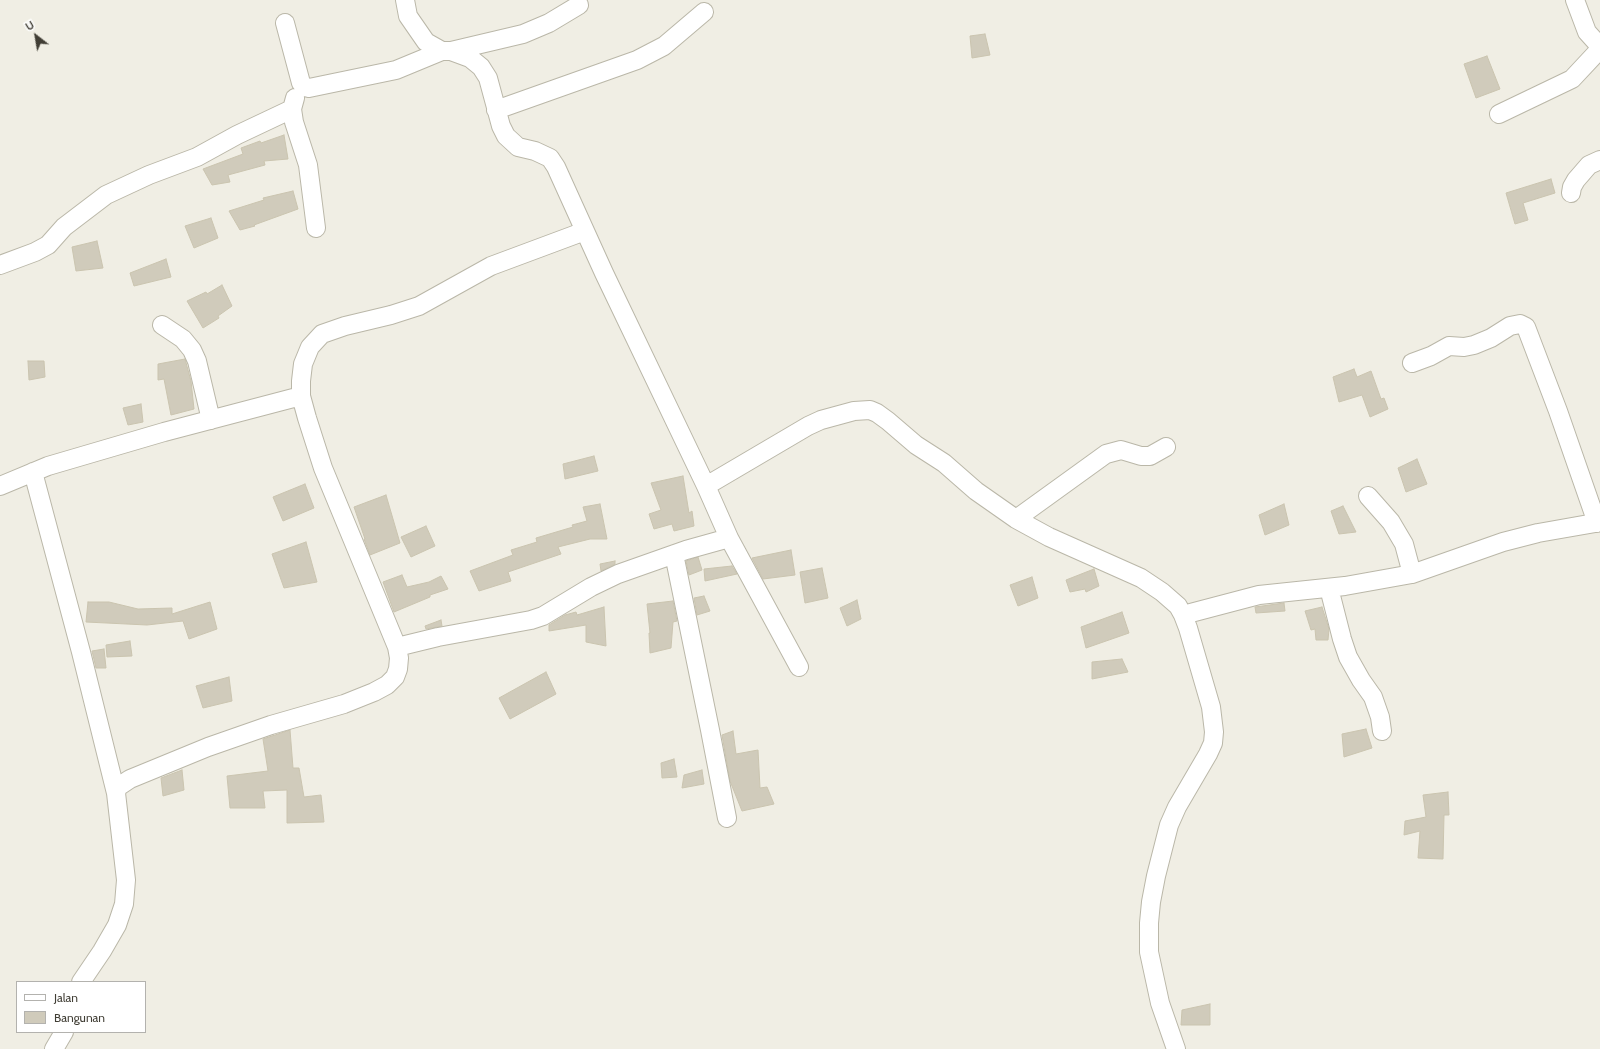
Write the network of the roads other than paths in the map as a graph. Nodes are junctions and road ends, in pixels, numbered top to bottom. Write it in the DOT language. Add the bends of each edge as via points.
graph roads {
  1 [pos="405,0"];
  2 [pos="1575,0"];
  3 [pos="579,5"];
  4 [pos="704,12"];
  5 [pos="285,23"];
  6 [pos="1600,44"];
  7 [pos="1600,49"];
  8 [pos="446,51"];
  9 [pos="301,82"];
  10 [pos="292,109"];
  11 [pos="496,110"];
  12 [pos="1499,114"];
  13 [pos="1600,160"];
  14 [pos="1571,194"];
  15 [pos="316,228"];
  16 [pos="585,230"];
  17 [pos="0,265"];
  18 [pos="162,325"];
  19 [pos="1412,363"];
  20 [pos="301,396"];
  21 [pos="211,420"];
  22 [pos="1166,447"];
  23 [pos="33,472"];
  24 [pos="0,486"];
  25 [pos="706,486"];
  26 [pos="1368,496"];
  27 [pos="1016,519"];
  28 [pos="1598,522"];
  29 [pos="729,538"];
  30 [pos="674,554"];
  31 [pos="1412,574"];
  32 [pos="1329,588"];
  33 [pos="1183,615"];
  34 [pos="397,647"];
  35 [pos="799,667"];
  36 [pos="1382,731"];
  37 [pos="116,792"];
  38 [pos="727,818"];
  39 [pos="82,981"];
  40 [pos="63,1033"];
  41 [pos="54,1049"];
  42 [pos="1176,1049"];
  1 -- 8 [label="street" via="408,16 426,42"];
  2 -- 6 [label="street" via="1586,32"];
  3 -- 8 [label="street" via="549,23 523,34"];
  4 -- 11 [label="street" via="664,46 637,60"];
  5 -- 9 [label="street"];
  7 -- 12 [label="street" via="1572,79"];
  8 -- 9 [label="street" via="396,70 354,79 309,88"];
  8 -- 11 [label="street" via="470,58 481,67 488,78"];
  9 -- 10 [label="street" via="296,90"];
  10 -- 15 [label="street" via="308,165"];
  10 -- 17 [label="street" via="197,157 106,195 64,227 48,245"];
  11 -- 16 [label="street" via="506,136 518,147 550,158 556,166"];
  13 -- 14 [label="street" via="1589,166 1576,180"];
  16 -- 20 [label="street" via="491,266 419,306 322,334 310,347 303,364"];
  16 -- 25 [label="street"];
  18 -- 21 [label="street" via="183,339 192,350 197,360"];
  19 -- 28 [label="street" via="1449,346 1464,348 1474,345 1510,326 1520,324 1526,327"];
  20 -- 21 [label="street"];
  20 -- 34 [label="street" via="323,468"];
  21 -- 23 [label="street"];
  22 -- 27 [label="street" via="1150,456 1140,456 1121,450 1106,454"];
  23 -- 24 [label="street"];
  23 -- 37 [label="street"];
  25 -- 27 [label="street" via="808,426 854,411 870,410"];
  25 -- 29 [label="street"];
  26 -- 31 [label="street" via="1404,544"];
  27 -- 33 [label="street" via="1049,537 1141,578 1172,600"];
  28 -- 31 [label="street" via="1503,542"];
  29 -- 30 [label="street"];
  29 -- 35 [label="street"];
  30 -- 34 [label="street" via="608,579 532,620"];
  30 -- 38 [label="street"];
  31 -- 32 [label="street"];
  32 -- 33 [label="street" via="1259,595"];
  32 -- 36 [label="street" via="1348,657 1372,697"];
  33 -- 42 [label="street" via="1211,707 1214,732 1208,754 1177,806 1169,825 1156,876 1149,923 1150,952 1160,1003"];
  34 -- 37 [label="street" via="400,658 398,669 395,677 387,685 344,704 271,725 202,750 126,781"];
  37 -- 39 [label="street" via="126,880 124,904 117,925"];
  40 -- 41 [label="street"];
}
